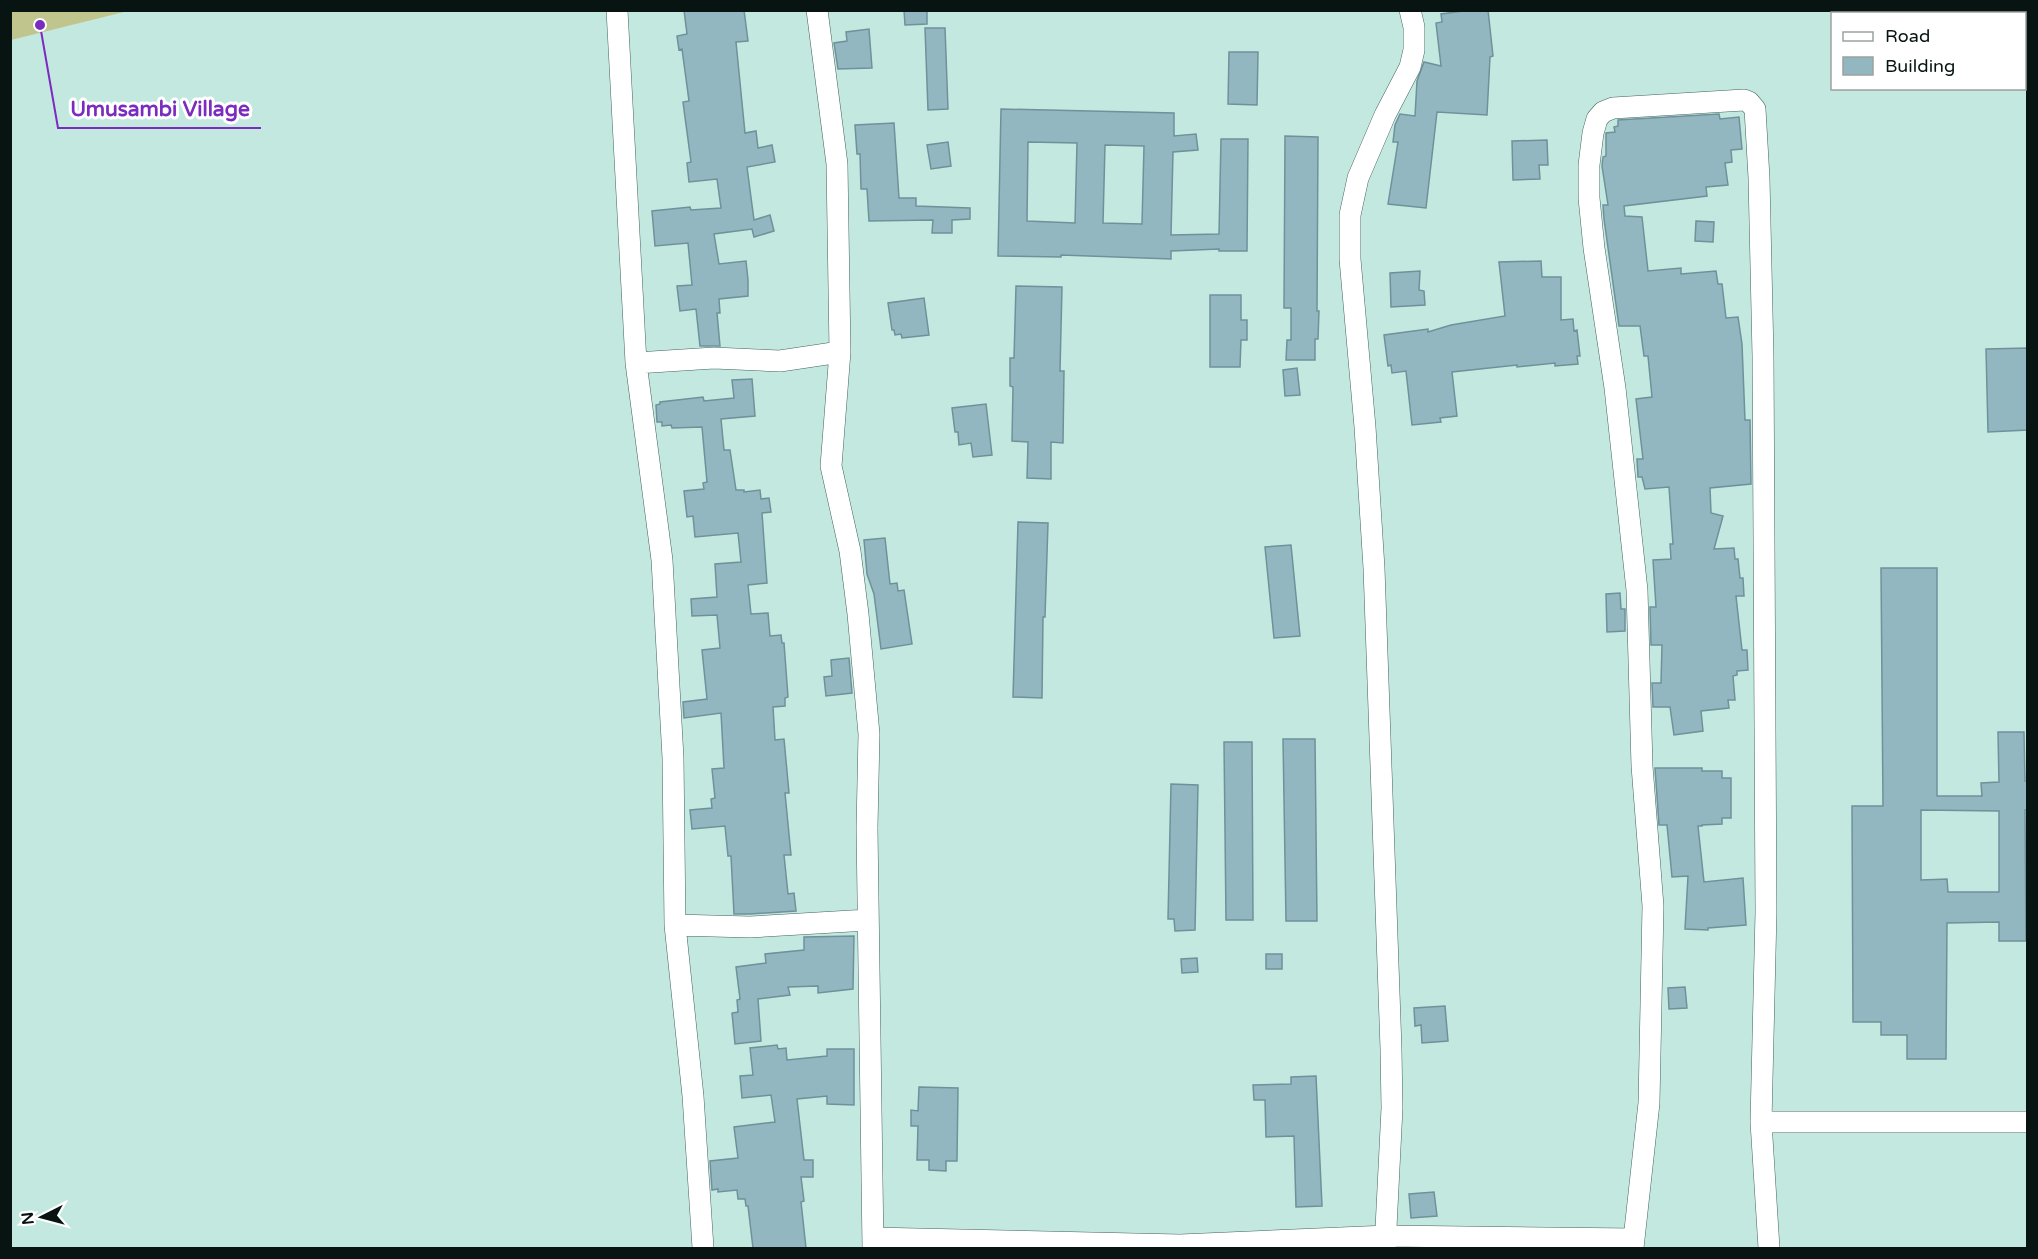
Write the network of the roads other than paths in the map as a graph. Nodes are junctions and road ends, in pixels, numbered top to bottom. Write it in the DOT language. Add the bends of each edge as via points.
graph roads {
  1 [pos="618,10"];
  2 [pos="817,10"];
  3 [pos="1410,10"];
  4 [pos="840,352"];
  5 [pos="636,363"];
  6 [pos="868,920"];
  7 [pos="675,925"];
  8 [pos="1761,1122"];
  9 [pos="2028,1122"];
  10 [pos="1386,1242"];
  11 [pos="873,1243"];
  12 [pos="1633,1244"];
  13 [pos="1179,1247"];
  14 [pos="703,1248"];
  15 [pos="1769,1248"];
  1 -- 5 [label="street"];
  2 -- 4 [label="street" via="837,164"];
  3 -- 10 [label="street" via="1414,50 1410,68 1358,178 1350,215 1375,603 1392,1108"];
  4 -- 5 [label="street" via="780,361 714,358"];
  4 -- 6 [label="street" via="831,466 850,551 869,735"];
  5 -- 7 [label="street" via="662,560 673,758"];
  6 -- 7 [label="street" via="750,927"];
  6 -- 11 [label="street"];
  7 -- 14 [label="street" via="693,1096"];
  8 -- 9 [label="street"];
  8 -- 12 [label="street" via="1766,901 1763,356 1755,109 1744,100 1613,108 1597,119 1593,133 1589,198 1637,590 1642,766 1653,906 1649,1103"];
  8 -- 15 [label="street"];
  10 -- 12 [label="street"];
  10 -- 13 [label="street"];
  11 -- 13 [label="street"];
}
